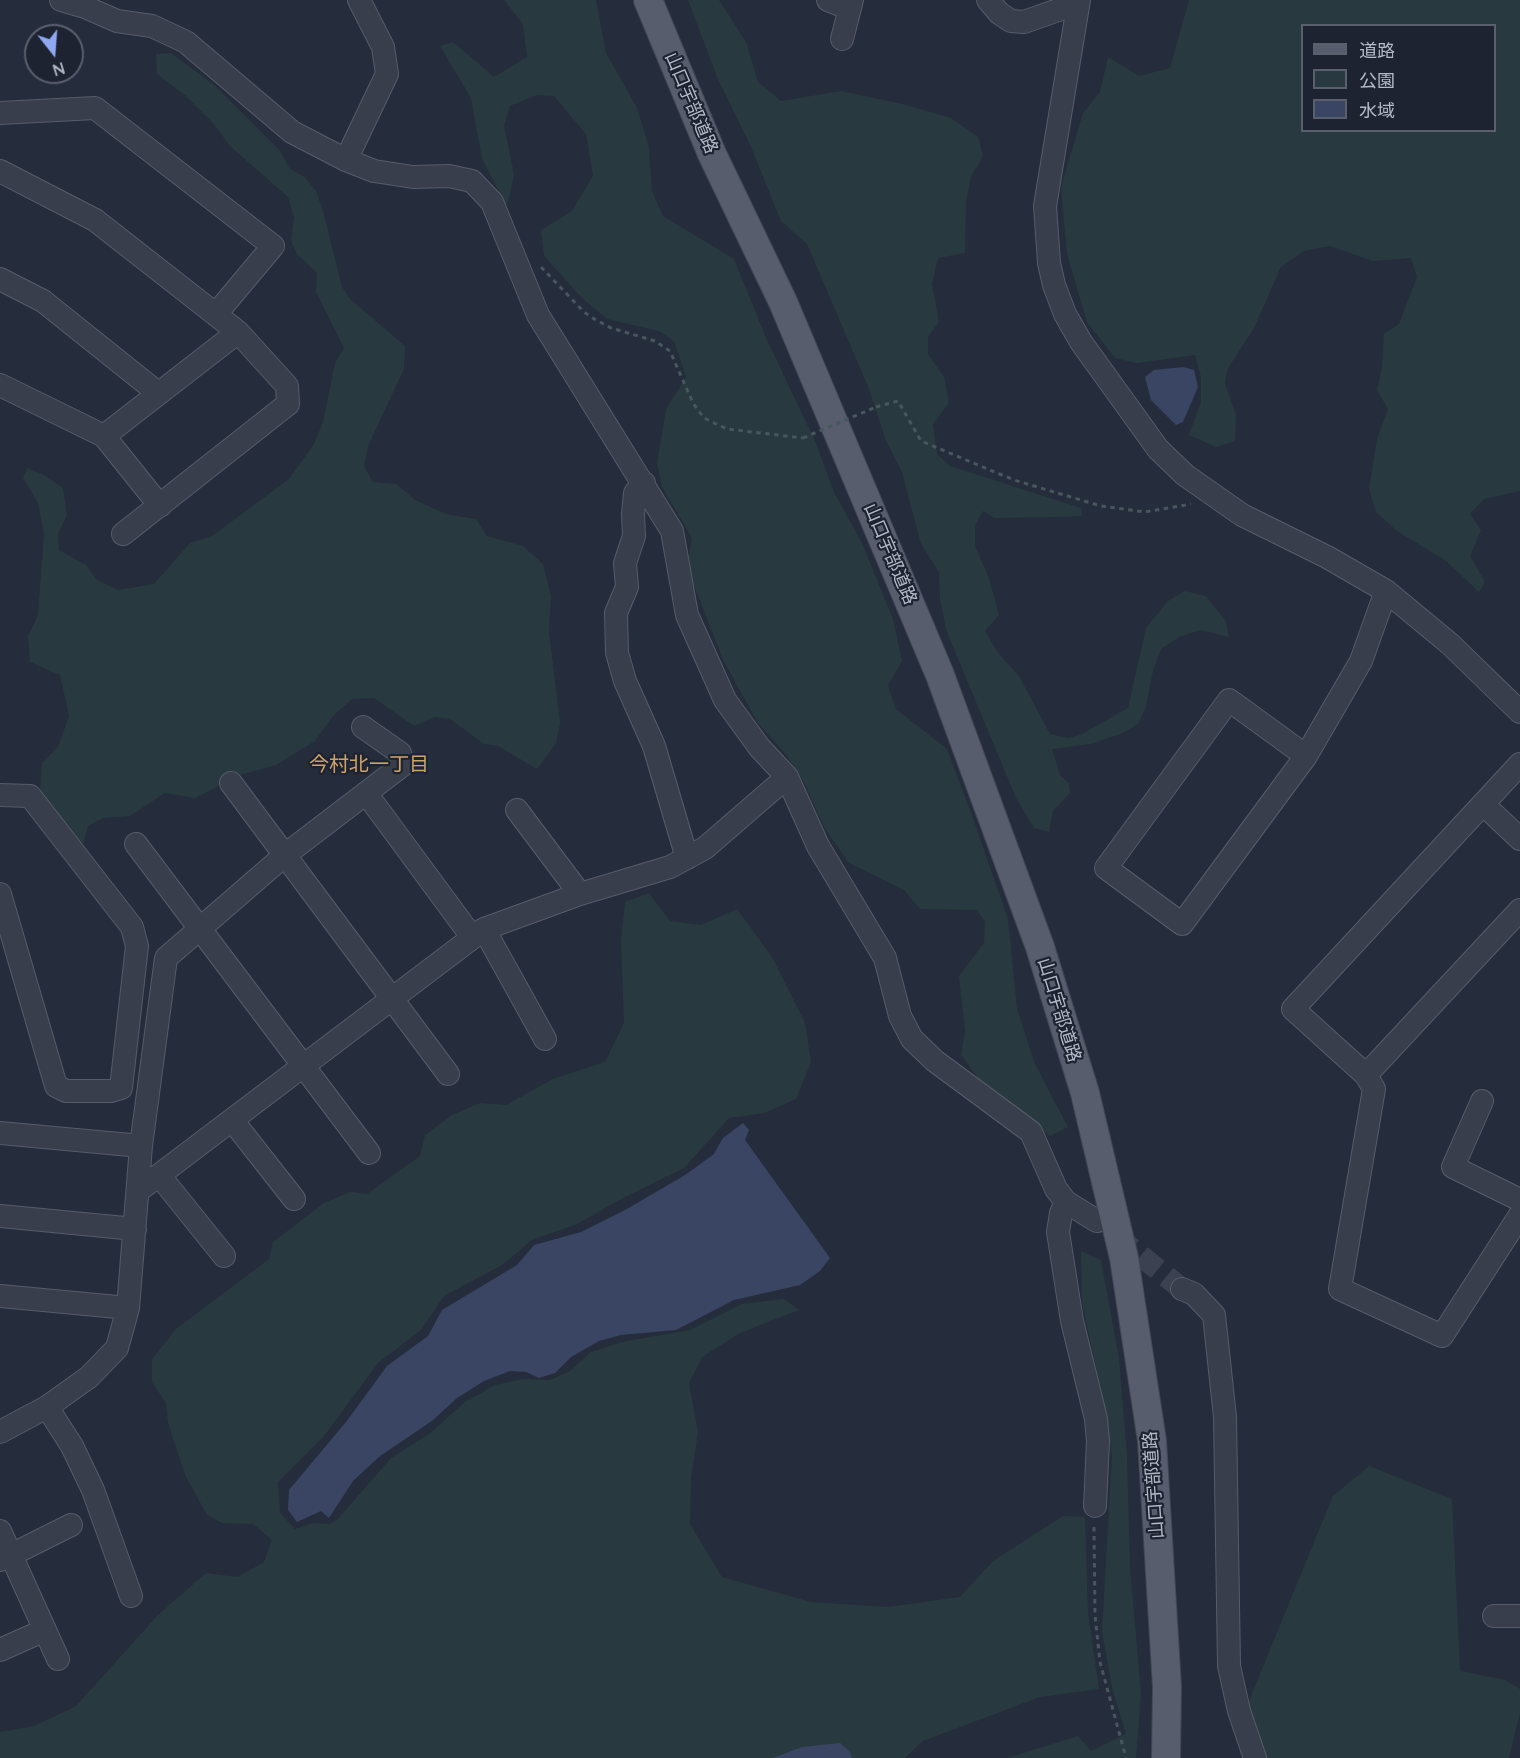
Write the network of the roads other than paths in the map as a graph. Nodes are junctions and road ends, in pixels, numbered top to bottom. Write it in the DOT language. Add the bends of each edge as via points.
graph roads {
  1 [pos="61,0"];
  2 [pos="359,0"];
  3 [pos="648,0"];
  4 [pos="663,0"];
  5 [pos="988,0"];
  6 [pos="1079,2"];
  7 [pos="843,3"];
  8 [pos="842,39"];
  9 [pos="0,113"];
  10 [pos="346,160"];
  11 [pos="0,171"];
  12 [pos="0,279"];
  13 [pos="783,303"];
  14 [pos="216,314"];
  15 [pos="238,332"];
  16 [pos="0,385"];
  17 [pos="158,393"];
  18 [pos="104,436"];
  19 [pos="644,483"];
  20 [pos="160,506"];
  21 [pos="123,534"];
  22 [pos="1386,591"];
  23 [pos="1520,712"];
  24 [pos="363,727"];
  25 [pos="1306,756"];
  26 [pos="1520,764"];
  27 [pos="787,777"];
  28 [pos="231,783"];
  29 [pos="366,793"];
  30 [pos="0,795"];
  31 [pos="1484,805"];
  32 [pos="517,810"];
  33 [pos="1520,839"];
  34 [pos="136,844"];
  35 [pos="285,855"];
  36 [pos="687,858"];
  37 [pos="0,894"];
  38 [pos="580,894"];
  39 [pos="1520,910"];
  40 [pos="199,929"];
  41 [pos="478,933"];
  42 [pos="392,1000"];
  43 [pos="545,1038"];
  44 [pos="304,1066"];
  45 [pos="448,1074"];
  46 [pos="1366,1076"];
  47 [pos="1482,1101"];
  48 [pos="232,1120"];
  49 [pos="0,1133"];
  50 [pos="141,1146"];
  51 [pos="369,1153"];
  52 [pos="159,1175"];
  53 [pos="138,1191"];
  54 [pos="294,1199"];
  55 [pos="1520,1200"];
  56 [pos="1066,1202"];
  57 [pos="0,1215"];
  58 [pos="1520,1215"];
  59 [pos="1097,1221"];
  60 [pos="135,1229"];
  61 [pos="224,1256"];
  62 [pos="1182,1289"];
  63 [pos="0,1296"];
  64 [pos="128,1308"];
  65 [pos="47,1407"];
  66 [pos="0,1432"];
  67 [pos="1095,1506"];
  68 [pos="71,1525"];
  69 [pos="0,1531"];
  70 [pos="5,1557"];
  71 [pos="131,1596"];
  72 [pos="1494,1616"];
  73 [pos="1520,1616"];
  74 [pos="45,1630"];
  75 [pos="0,1650"];
  76 [pos="58,1659"];
  77 [pos="1166,1758"];
  78 [pos="1255,1758"];
  1 -- 10 [label="street" via="117,21 152,26 186,42 292,132"];
  2 -- 10 [label="street" via="382,47 387,74"];
  3 -- 13 [label="main road, 山口宇部道路" via="712,154"];
  4 -- 13 [label="main road, 山口宇部道路" via="728,150"];
  5 -- 6 [label="street" via="1011,21 1024,22"];
  6 -- 22 [label="street" via="1045,206 1048,253 1065,314 1158,449 1185,475 1242,515"];
  7 -- 8 [label="street"];
  9 -- 14 [label="street" via="95,108 273,246"];
  10 -- 19 [label="street" via="374,171 472,181 492,202 538,315"];
  11 -- 14 [label="street" via="95,220"];
  12 -- 17 [label="street" via="43,301"];
  13 -- 77 [label="main road, 山口宇部道路" via="940,675 1036,936 1085,1093 1124,1258 1152,1441 1167,1687"];
  14 -- 15 [label="street"];
  15 -- 17 [label="street"];
  15 -- 20 [label="street" via="287,386 288,404"];
  16 -- 18 [label="street"];
  17 -- 18 [label="street"];
  18 -- 20 [label="street"];
  19 -- 27 [label="street" via="672,531 687,615 725,700"];
  19 -- 36 [label="street" via="635,493 634,536 625,564 627,587 616,613 617,653 654,746"];
  20 -- 21 [label="street"];
  22 -- 23 [label="street" via="1450,644"];
  22 -- 25 [label="street" via="1361,661"];
  24 -- 29 [label="street" via="400,753 404,764"];
  25 -- 25 [label="street" via="1182,924 1106,868 1229,700"];
  26 -- 31 [label="street"];
  27 -- 36 [label="street" via="705,848"];
  27 -- 56 [label="street" via="818,846 885,958 900,1016 912,1039 935,1061 1031,1132 1056,1189"];
  28 -- 35 [label="street"];
  29 -- 35 [label="street"];
  29 -- 41 [label="street"];
  30 -- 37 [label="street" via="30,796 132,927 137,946 121,1088 66,1091 56,1086"];
  31 -- 33 [label="street"];
  31 -- 46 [label="street" via="1293,1010"];
  32 -- 38 [label="street"];
  34 -- 40 [label="street"];
  35 -- 40 [label="street"];
  35 -- 42 [label="street"];
  36 -- 38 [label="street"];
  38 -- 41 [label="street"];
  39 -- 46 [label="street"];
  40 -- 44 [label="street"];
  40 -- 50 [label="street" via="166,958"];
  41 -- 42 [label="street"];
  41 -- 43 [label="street"];
  42 -- 44 [label="street"];
  42 -- 45 [label="street"];
  44 -- 48 [label="street"];
  44 -- 51 [label="street"];
  46 -- 58 [label="street" via="1374,1089 1340,1289 1442,1336"];
  47 -- 55 [label="street" via="1453,1167"];
  48 -- 52 [label="street"];
  48 -- 54 [label="street"];
  49 -- 50 [label="street"];
  50 -- 53 [label="street"];
  52 -- 53 [label="street"];
  52 -- 61 [label="street"];
  53 -- 60 [label="street"];
  56 -- 59 [label="street"];
  56 -- 67 [label="street" via="1058,1232 1072,1321 1096,1419"];
  57 -- 60 [label="street"];
  60 -- 64 [label="street"];
  62 -- 78 [label="street" via="1194,1294 1214,1315 1225,1417 1229,1666"];
  63 -- 64 [label="street"];
  64 -- 65 [label="street" via="117,1348 89,1377"];
  65 -- 66 [label="street"];
  65 -- 71 [label="street" via="93,1490"];
  68 -- 70 [label="street"];
  69 -- 70 [label="street"];
  70 -- 74 [label="street"];
  72 -- 73 [label="street"];
  74 -- 75 [label="street"];
  74 -- 76 [label="street"];
}
